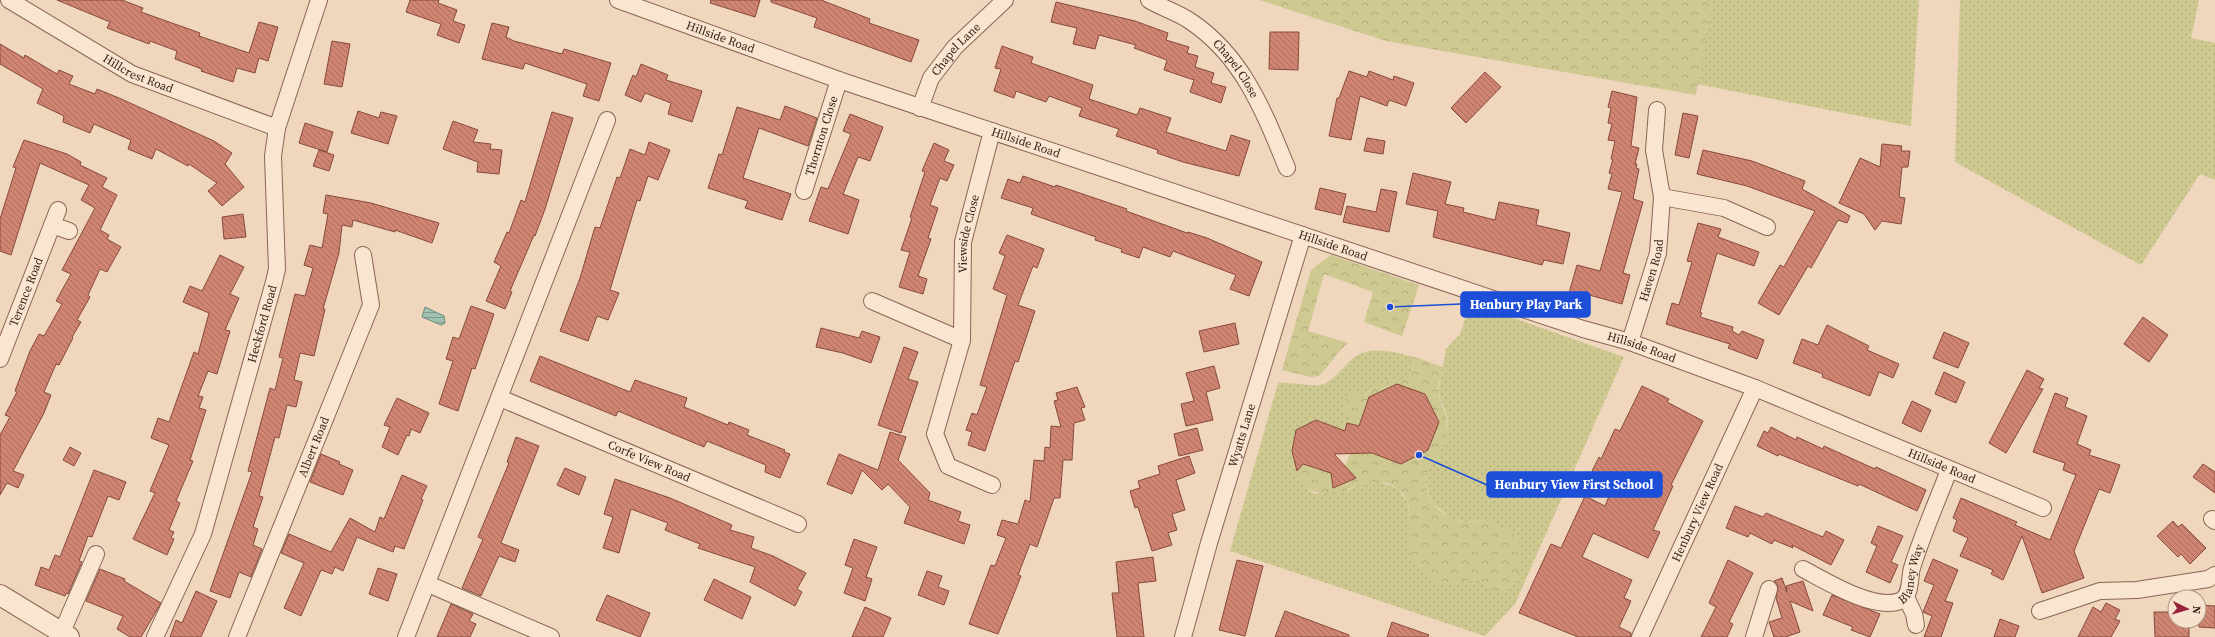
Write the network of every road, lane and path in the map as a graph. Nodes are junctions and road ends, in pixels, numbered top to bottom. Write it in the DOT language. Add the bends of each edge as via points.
graph roads {
  1 [pos="9,0"];
  2 [pos="319,0"];
  3 [pos="618,0"];
  4 [pos="1005,0"];
  5 [pos="1149,0"];
  6 [pos="839,80"];
  7 [pos="920,108"];
  8 [pos="1657,110"];
  9 [pos="607,120"];
  10 [pos="277,128"];
  11 [pos="992,131"];
  12 [pos="1287,168"];
  13 [pos="804,191"];
  14 [pos="1662,197"];
  15 [pos="58,210"];
  16 [pos="52,225"];
  17 [pos="1767,227"];
  18 [pos="69,231"];
  19 [pos="1302,235"];
  20 [pos="363,255"];
  21 [pos="872,301"];
  22 [pos="962,340"];
  23 [pos="1630,342"];
  24 [pos="0,359"];
  25 [pos="1755,388"];
  26 [pos="500,398"];
  27 [pos="1949,470"];
  28 [pos="992,485"];
  29 [pos="2043,508"];
  30 [pos="798,524"];
  31 [pos="96,554"];
  32 [pos="1803,569"];
  33 [pos="2215,575"];
  34 [pos="428,584"];
  35 [pos="1769,589"];
  36 [pos="0,595"];
  37 [pos="1906,597"];
  38 [pos="2040,611"];
  39 [pos="1916,625"];
  40 [pos="65,634"];
  41 [pos="155,637"];
  42 [pos="237,637"];
  43 [pos="406,637"];
  44 [pos="550,637"];
  45 [pos="1183,637"];
  46 [pos="1640,637"];
  47 [pos="1754,637"];
  1 -- 10 [label="street, Hillcrest Road" via="132,74"];
  2 -- 10 [label="street, Heckford Road"];
  3 -- 6 [label="street, Hillside Road"];
  4 -- 7 [label="street, Chapel Lane" via="950,53 931,78"];
  5 -- 12 [label="street, Chapel Close" via="1189,20 1217,42 1243,72 1263,110"];
  6 -- 7 [label="street, Hillside Road"];
  6 -- 13 [label="street, Thornton Close"];
  7 -- 11 [label="street, Hillside Road"];
  8 -- 14 [label="street, Haven Road" via="1654,150"];
  9 -- 26 [label="street"];
  10 -- 41 [label="street, Heckford Road" via="273,156 277,269 274,282 203,534"];
  11 -- 19 [label="street, Hillside Road"];
  11 -- 22 [label="street, Viewside Close" via="963,242"];
  14 -- 17 [label="street" via="1724,208"];
  14 -- 23 [label="street, Haven Road" via="1658,253"];
  15 -- 16 [label="street, Terence Road"];
  16 -- 18 [label="street"];
  16 -- 24 [label="street, Terence Road"];
  19 -- 23 [label="street, Hillside Road" via="1577,327"];
  19 -- 45 [label="street, Wyatts Lane"];
  20 -- 42 [label="street, Albert Road" via="371,305"];
  21 -- 22 [label="street"];
  22 -- 28 [label="street, Viewside Close" via="935,434 948,466"];
  23 -- 25 [label="street, Hillside Road"];
  25 -- 27 [label="street, Hillside Road"];
  25 -- 46 [label="street, Henbury View Road"];
  26 -- 30 [label="street, Corfe View Road"];
  26 -- 34 [label="street"];
  27 -- 29 [label="street, Hillside Road"];
  27 -- 37 [label="street, Blaney Way" via="1912,569"];
  31 -- 40 [label="street"];
  32 -- 37 [label="street, Blaney Way" via="1854,595 1893,602"];
  33 -- 38 [label="street" via="2208,579 2137,590 2100,591"];
  34 -- 43 [label="street"];
  34 -- 44 [label="street"];
  35 -- 47 [label="street"];
  36 -- 40 [label="street"];
  37 -- 39 [label="street"];
}
